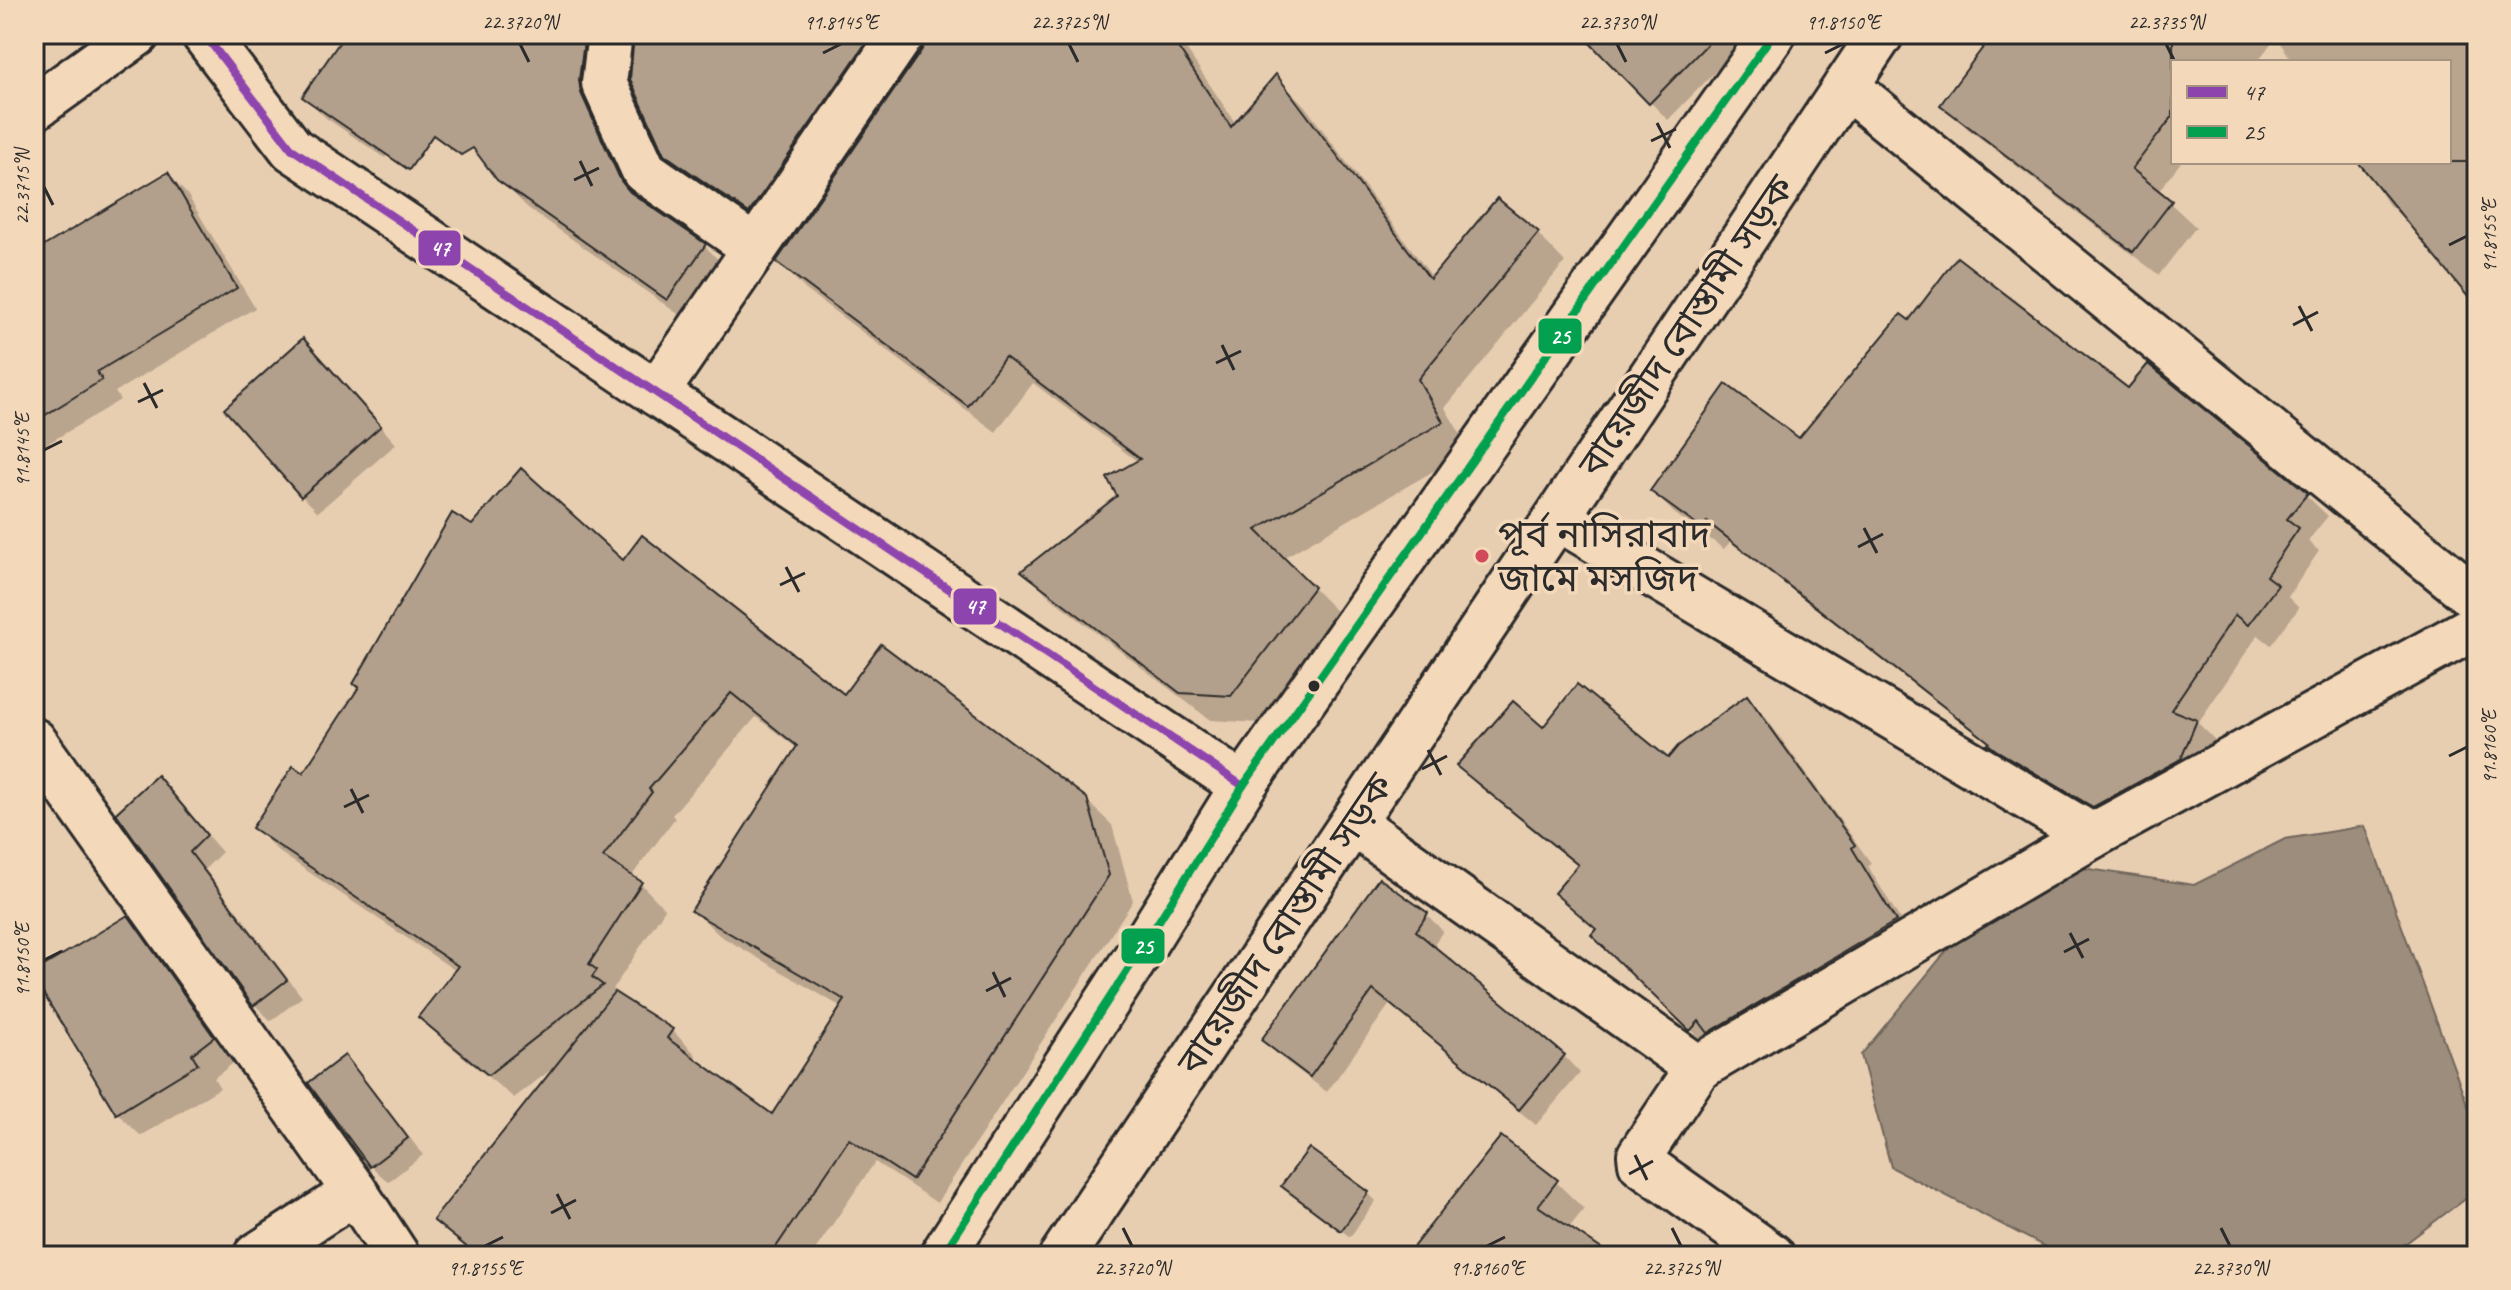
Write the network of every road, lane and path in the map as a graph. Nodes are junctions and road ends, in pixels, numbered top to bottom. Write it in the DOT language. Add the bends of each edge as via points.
graph roads {
  1 [pos="137,34"];
  2 [pos="204,34"];
  3 [pos="610,34"];
  4 [pos="902,34"];
  5 [pos="1773,34"];
  6 [pos="1881,34"];
  7 [pos="1846,86"];
  8 [pos="34,108"];
  9 [pos="755,248"];
  10 [pos="656,393"];
  11 [pos="1558,518"];
  12 [pos="2477,599"];
  13 [pos="2477,626"];
  14 [pos="34,741"];
  15 [pos="1243,786"];
  16 [pos="1353,823"];
  17 [pos="2092,836"];
  18 [pos="1698,1068"];
  19 [pos="355,1192"];
  20 [pos="256,1256"];
  21 [pos="397,1256"];
  22 [pos="942,1256"];
  23 [pos="1062,1256"];
  24 [pos="1772,1256"];
  1 -- 8 [label="street"];
  2 -- 10 [label="street" via="292,149"];
  3 -- 9 [label="street" via="604,83 644,171"];
  4 -- 9 [label="street"];
  5 -- 15 [label="street"];
  6 -- 7 [label="street, বায়েজীদ বোস্তামী সড়ক"];
  7 -- 11 [label="street, বায়েজীদ বোস্তামী সড়ক"];
  7 -- 12 [label="street"];
  9 -- 10 [label="street"];
  10 -- 15 [label="street"];
  11 -- 16 [label="street, বায়েজীদ বোস্তামী সড়ক"];
  11 -- 17 [label="street"];
  13 -- 17 [label="street"];
  14 -- 19 [label="street"];
  15 -- 22 [label="street"];
  16 -- 18 [label="street"];
  16 -- 23 [label="street, বায়েজীদ বোস্তামী সড়ক"];
  17 -- 18 [label="street"];
  18 -- 24 [label="street" via="1640,1155 1641,1163"];
  19 -- 20 [label="street"];
  19 -- 21 [label="street"];
}
